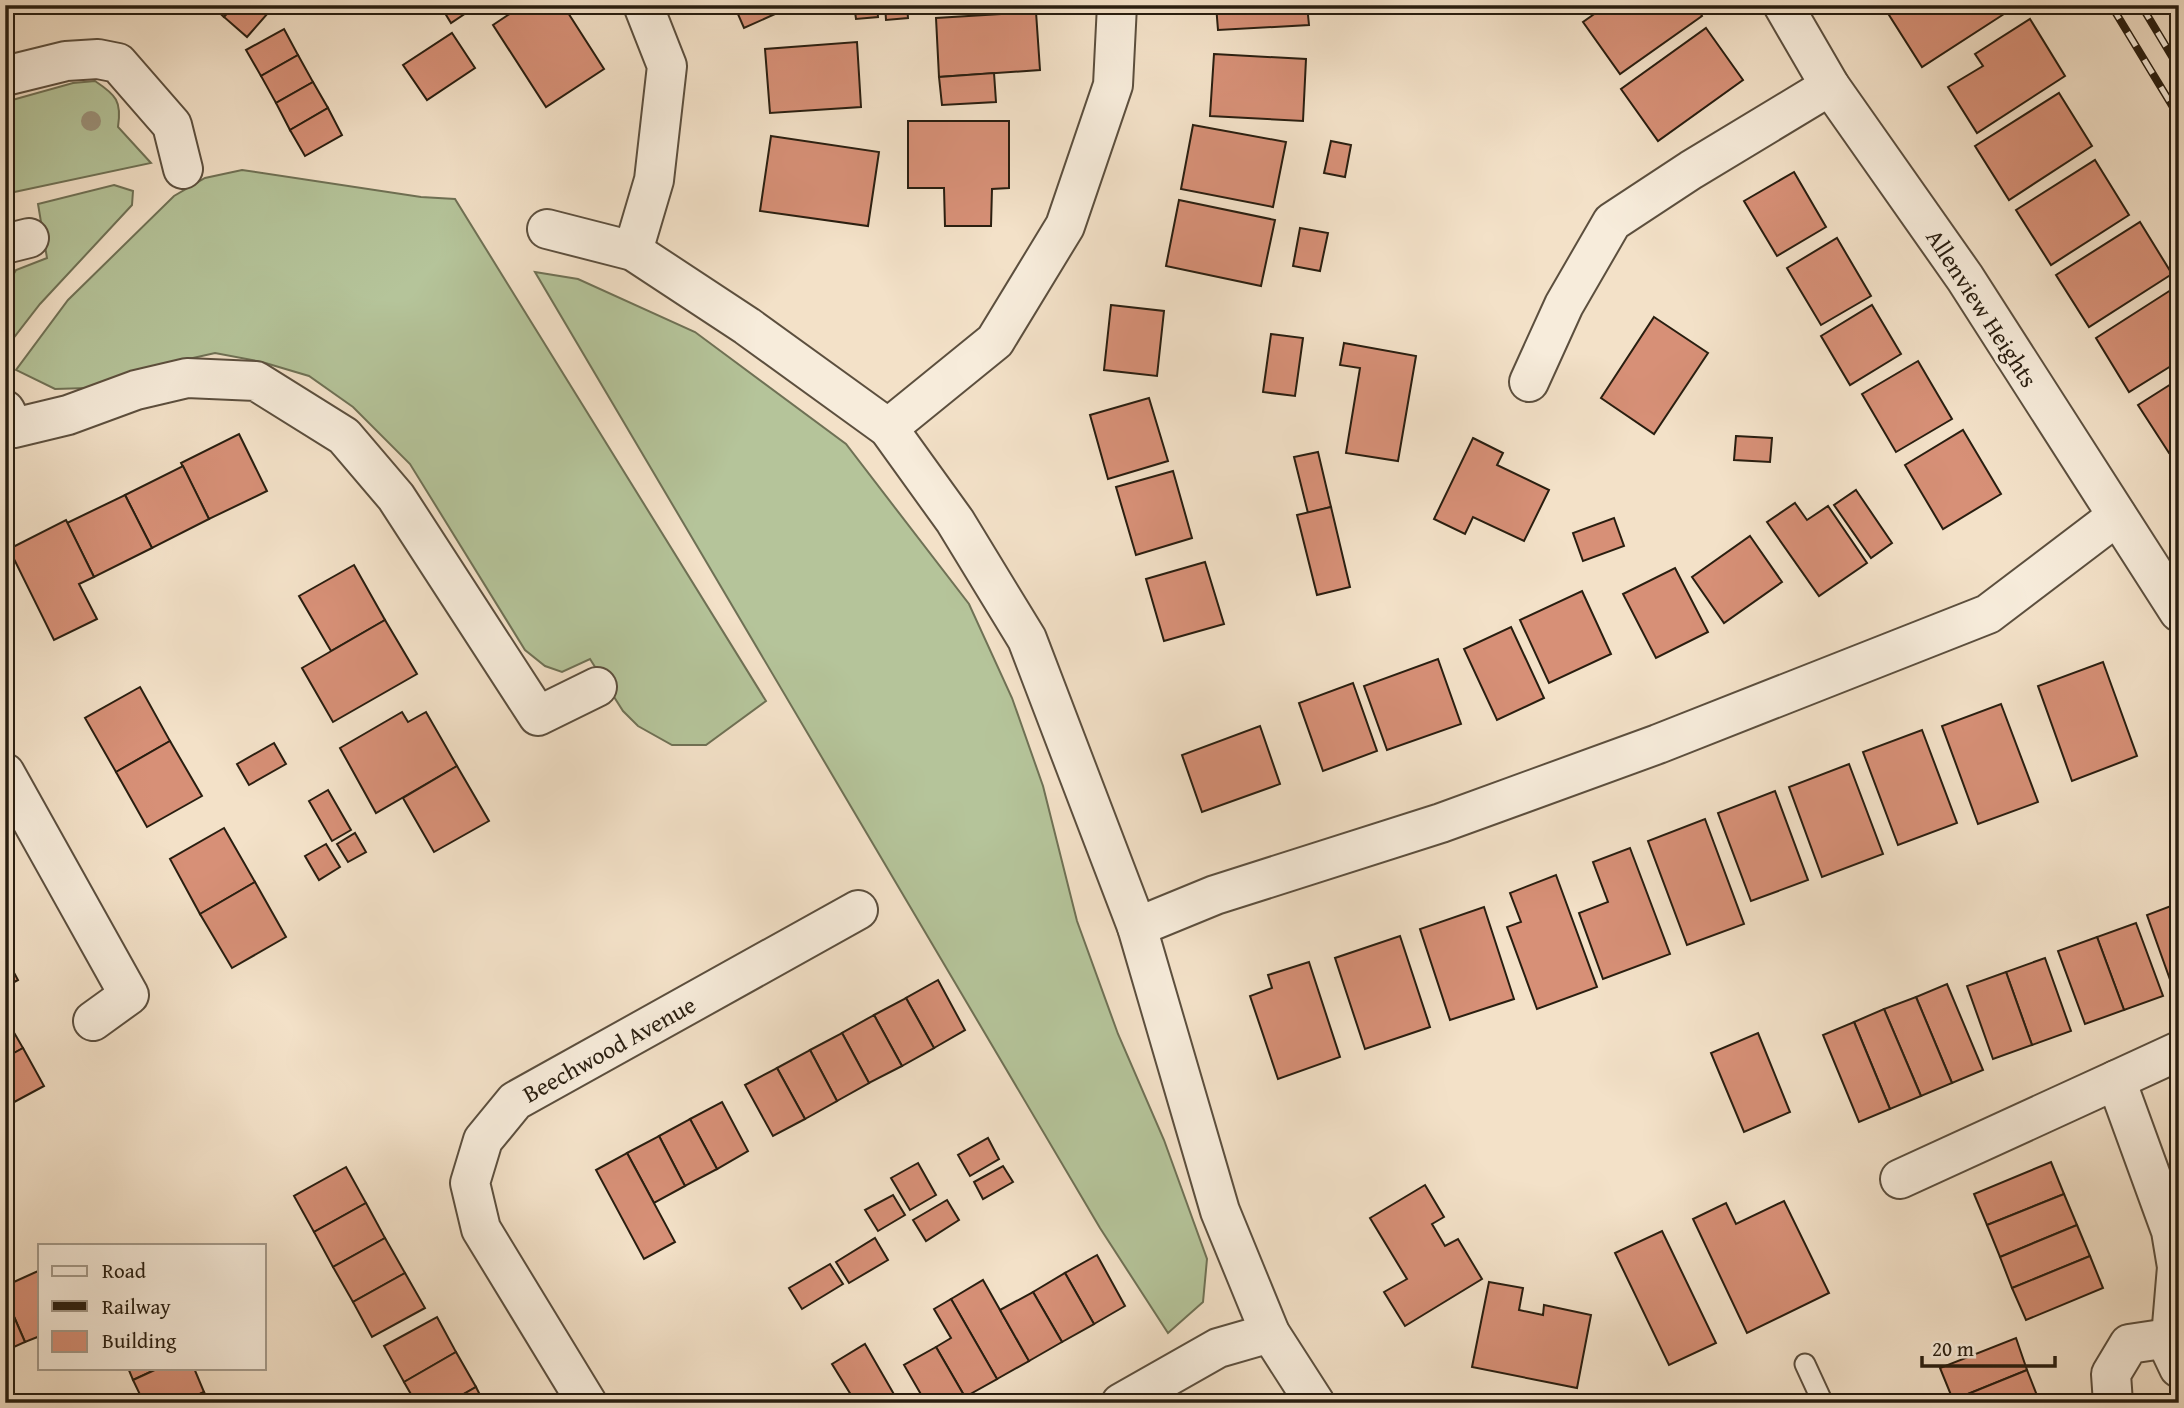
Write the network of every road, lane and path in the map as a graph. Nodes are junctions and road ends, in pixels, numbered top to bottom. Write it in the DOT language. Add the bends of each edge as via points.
graph roads {
  1 [pos="643,5"];
  2 [pos="1117,5"];
  3 [pos="1783,5"];
  4 [pos="5,76"];
  5 [pos="1830,86"];
  6 [pos="183,169"];
  7 [pos="547,229"];
  8 [pos="633,251"];
  9 [pos="1529,382"];
  10 [pos="8,426"];
  11 [pos="888,428"];
  12 [pos="2117,516"];
  13 [pos="2179,612"];
  14 [pos="597,687"];
  15 [pos="5,773"];
  16 [pos="858,910"];
  17 [pos="1137,927"];
  18 [pos="93,1021"];
  19 [pos="2179,1051"];
  20 [pos="2116,1080"];
  21 [pos="1900,1179"];
  22 [pos="1269,1333"];
  23 [pos="2174,1353"];
  24 [pos="1805,1364"];
  25 [pos="587,1403"];
  26 [pos="1121,1403"];
  27 [pos="1315,1403"];
  28 [pos="1823,1403"];
  29 [pos="2113,1403"];
  1 -- 8 [label="street" via="667,66 654,180"];
  2 -- 11 [label="street" via="1113,85 1065,226 995,341"];
  3 -- 5 [label="street, Allenview Heights"];
  4 -- 6 [label="street" via="66,61 98,58 118,63 172,125"];
  5 -- 9 [label="street" via="1612,222 1564,304"];
  5 -- 12 [label="street, Allenview Heights" via="1965,278"];
  7 -- 8 [label="street"];
  8 -- 11 [label="street"];
  10 -- 14 [label="street" via="68,415 136,390 187,378 256,381 344,436 396,496 538,716"];
  11 -- 17 [label="street" via="954,520 1027,639"];
  12 -- 13 [label="street, Allenview Heights"];
  12 -- 17 [label="street" via="1988,614 1441,824 1215,895"];
  15 -- 18 [label="street" via="129,995"];
  16 -- 25 [label="street, Beechwood Avenue" via="515,1101 483,1140 470,1184 481,1229"];
  17 -- 22 [label="street" via="1220,1211"];
  19 -- 20 [label="street"];
  20 -- 21 [label="street"];
  20 -- 23 [label="street" via="2171,1231 2177,1267"];
  22 -- 26 [label="street" via="1218,1348"];
  22 -- 27 [label="street"];
  23 -- 29 [label="street" via="2129,1344 2112,1374"];
  24 -- 28 [label="lane"];
}
